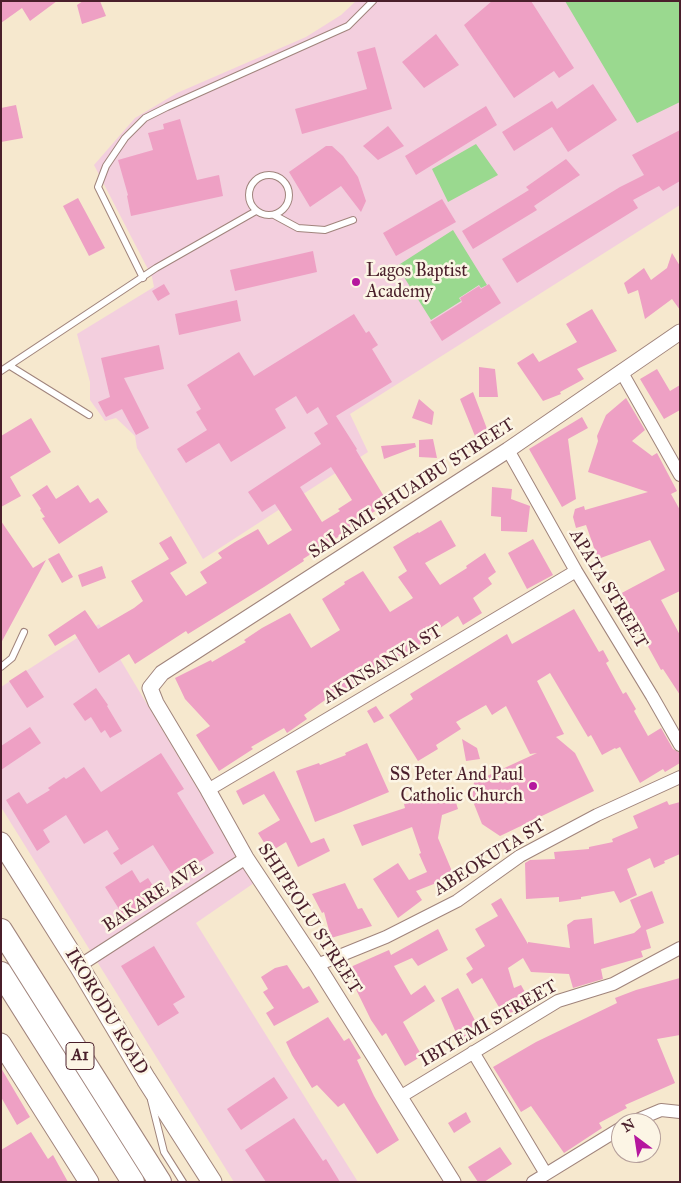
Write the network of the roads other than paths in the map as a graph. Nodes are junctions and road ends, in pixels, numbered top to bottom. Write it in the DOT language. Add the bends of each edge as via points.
graph roads {
  1 [pos="373,1"];
  2 [pos="256,211"];
  3 [pos="274,215"];
  4 [pos="353,220"];
  5 [pos="143,278"];
  6 [pos="680,332"];
  7 [pos="10,366"];
  8 [pos="1,371"];
  9 [pos="621,371"];
  10 [pos="89,415"];
  11 [pos="508,450"];
  12 [pos="680,475"];
  13 [pos="576,571"];
  14 [pos="24,632"];
  15 [pos="1,667"];
  16 [pos="162,673"];
  17 [pos="680,745"];
  18 [pos="680,777"];
  19 [pos="208,790"];
  20 [pos="1,842"];
  21 [pos="246,858"];
  22 [pos="1,930"];
  23 [pos="680,948"];
  24 [pos="317,965"];
  25 [pos="79,966"];
  26 [pos="1,973"];
  27 [pos="1,1043"];
  28 [pos="473,1052"];
  29 [pos="146,1079"];
  30 [pos="400,1097"];
  31 [pos="680,1112"];
  32 [pos="654,1113"];
  33 [pos="611,1134"];
  34 [pos="542,1178"];
  35 [pos="88,1182"];
  36 [pos="133,1182"];
  37 [pos="160,1182"];
  38 [pos="183,1182"];
  39 [pos="212,1182"];
  40 [pos="452,1182"];
  1 -- 5 [label="lane" via="348,26 145,118 125,138 106,166 98,187"];
  2 -- 3 [label="lane"];
  2 -- 3 [label="lane" via="249,200 250,188 264,175 276,176 286,184 289,196 285,208"];
  2 -- 5 [label="lane"];
  3 -- 4 [label="lane" via="298,228 325,230"];
  5 -- 7 [label="lane"];
  6 -- 9 [label="street, SALAMI SHUAIBU STREET"];
  7 -- 8 [label="lane"];
  7 -- 10 [label="lane"];
  9 -- 11 [label="street, SALAMI SHUAIBU STREET"];
  9 -- 12 [label="street"];
  11 -- 13 [label="street, APATA STREET"];
  11 -- 16 [label="street, SALAMI SHUAIBU STREET"];
  13 -- 17 [label="street, APATA STREET"];
  13 -- 19 [label="street, AKINSANYA ST"];
  14 -- 15 [label="lane" via="12,658"];
  16 -- 19 [label="street, SHIPEOLU STREET" via="150,688"];
  18 -- 24 [label="street, ABEOKUTA ST" via="597,815 520,856 457,901 386,937"];
  19 -- 21 [label="street, SHIPEOLU STREET"];
  20 -- 25 [label="main road, IKORODU ROAD"];
  21 -- 24 [label="street, SHIPEOLU STREET"];
  21 -- 25 [label="street, BAKARE AVE"];
  22 -- 37 [label="highway, A1"];
  23 -- 28 [label="street, IBIYEMI STREET" via="613,984 558,1001"];
  24 -- 30 [label="street, SHIPEOLU STREET"];
  25 -- 29 [label="main road, IKORODU ROAD"];
  26 -- 36 [label="highway, A1"];
  27 -- 35 [label="main road"];
  28 -- 30 [label="street, IBIYEMI STREET"];
  28 -- 34 [label="street"];
  29 -- 38 [label="lane" via="164,1152"];
  29 -- 39 [label="main road, IKORODU ROAD"];
  30 -- 40 [label="street, SHIPEOLU STREET"];
  31 -- 32 [label="street" via="661,1110"];
  33 -- 34 [label="street"];
}
